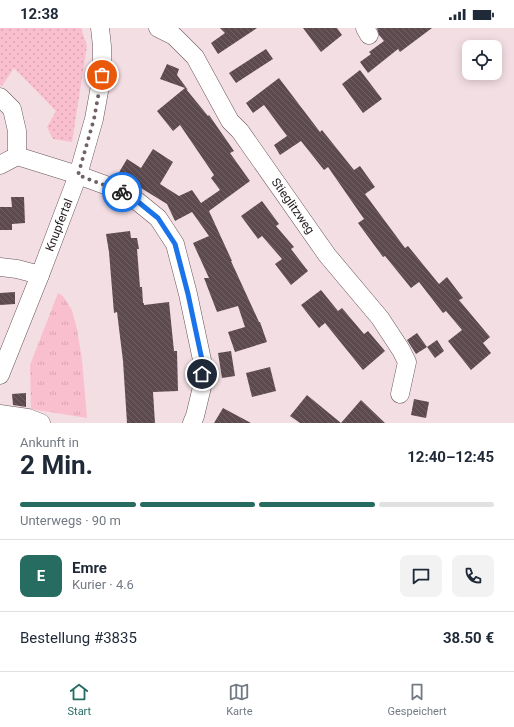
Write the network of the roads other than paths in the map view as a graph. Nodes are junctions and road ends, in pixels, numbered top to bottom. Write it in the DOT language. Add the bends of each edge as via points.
graph roads {
  1 [pos="100,28"];
  2 [pos="158,28"];
  3 [pos="0,97"];
  4 [pos="17,156"];
  5 [pos="0,165"];
  6 [pos="78,175"];
  7 [pos="0,267"];
  8 [pos="40,275"];
  9 [pos="3,357"];
  10 [pos="0,375"];
  11 [pos="400,394"];
  12 [pos="0,414"];
  13 [pos="41,423"];
  14 [pos="192,423"];
  1 -- 6 [label="street, Knupfertal" via="102,75 94,119"];
  2 -- 11 [label="street, Stieglitzweg" via="174,36 195,57 230,121 240,131 327,256 380,318 407,362"];
  3 -- 4 [label="street" via="12,109 17,131"];
  4 -- 5 [label="street"];
  4 -- 6 [label="street"];
  6 -- 8 [label="street, Knupfertal"];
  6 -- 14 [label="street" via="119,190 137,201 158,218 175,244 202,360 202,387"];
  7 -- 8 [label="street"];
  8 -- 9 [label="street, Knupfertal"];
  9 -- 10 [label="street, Knupfertal"];
  12 -- 13 [label="street" via="28,418"];
}
